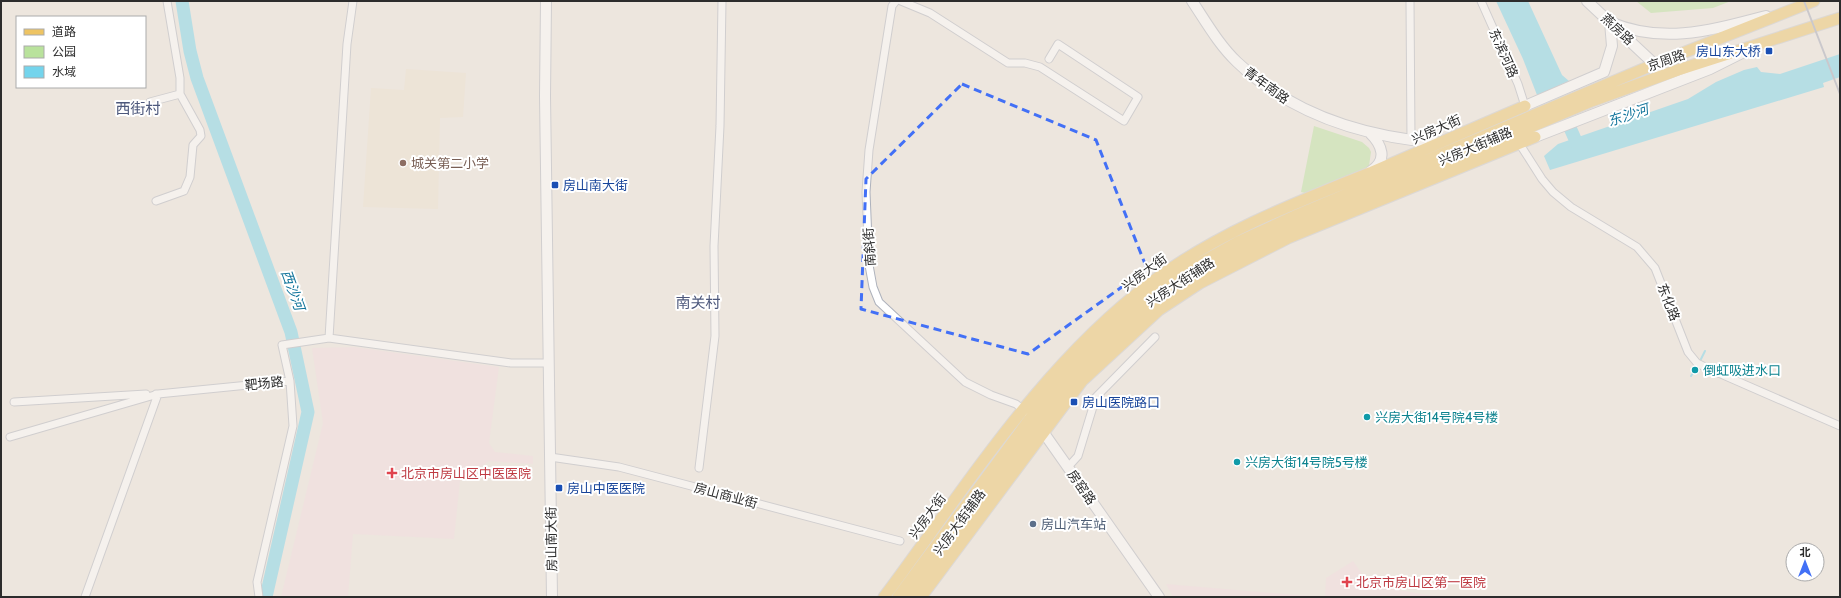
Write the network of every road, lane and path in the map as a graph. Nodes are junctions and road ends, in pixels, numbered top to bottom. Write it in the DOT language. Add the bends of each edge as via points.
graph roads {
  1 [pos="167,1"];
  2 [pos="353,1"];
  3 [pos="546,1"];
  4 [pos="722,1"];
  5 [pos="896,1"];
  6 [pos="901,1"];
  7 [pos="1192,1"];
  8 [pos="1410,1"];
  9 [pos="1481,1"];
  10 [pos="1587,1"];
  11 [pos="1814,1"];
  12 [pos="1790,10"];
  13 [pos="1840,18"];
  14 [pos="1610,22"];
  15 [pos="1758,45"];
  16 [pos="1049,59"];
  17 [pos="1655,64"];
  18 [pos="1665,74"];
  19 [pos="1590,91"];
  20 [pos="180,94"];
  21 [pos="150,102"];
  22 [pos="1525,106"];
  23 [pos="1530,127"];
  24 [pos="1368,132"];
  25 [pos="1477,139"];
  26 [pos="1411,140"];
  27 [pos="1439,143"];
  28 [pos="1519,143"];
  29 [pos="1368,173"];
  30 [pos="1414,176"];
  31 [pos="1436,178"];
  32 [pos="156,202"];
  33 [pos="1287,207"];
  34 [pos="1253,235"];
  35 [pos="1136,295"];
  36 [pos="1124,318"];
  37 [pos="1155,337"];
  38 [pos="330,338"];
  39 [pos="1097,350"];
  40 [pos="1072,353"];
  41 [pos="549,363"];
  42 [pos="1094,370"];
  43 [pos="290,381"];
  44 [pos="158,394"];
  45 [pos="14,402"];
  46 [pos="1023,409"];
  47 [pos="1037,424"];
  48 [pos="1840,426"];
  49 [pos="10,437"];
  50 [pos="550,457"];
  51 [pos="1068,467"];
  52 [pos="699,468"];
  53 [pos="986,508"];
  54 [pos="971,513"];
  55 [pos="900,541"];
  56 [pos="85,597"];
  57 [pos="259,597"];
  58 [pos="552,597"];
  59 [pos="884,597"];
  60 [pos="898,597"];
  61 [pos="909,597"];
  62 [pos="921,597"];
  63 [pos="1159,597"];
  1 -- 20 [label="street" via="180,78"];
  2 -- 38 [label="street" via="347,44"];
  3 -- 41 [label="main road, 房山南大街"];
  4 -- 52 [label="street" via="720,126 714,246 715,336"];
  5 -- 46 [label="street, 南斜街" via="892,6 869,150 866,192 869,265 873,287 879,302 965,382"];
  6 -- 16 [label="street" via="930,13 1008,63 1040,67 1124,121 1138,97 1058,44"];
  7 -- 24 [label="main road, 青年南路" via="1236,62 1277,95 1319,116"];
  8 -- 26 [label="street"];
  9 -- 22 [label="street, 东滨河路" via="1518,84"];
  10 -- 14 [label="main road, 燕房路"];
  11 -- 12 [label="main road, 京周路"];
  12 -- 14 [label="main road" via="1682,34 1641,33"];
  12 -- 17 [label="main road, 京周路"];
  13 -- 15 [label="main road, 京周路"];
  14 -- 17 [label="main road, 燕房路"];
  14 -- 19 [label="main road" via="1612,46 1604,72"];
  15 -- 18 [label="main road, 京周路"];
  15 -- 23 [label="main road" via="1710,69 1596,112"];
  17 -- 18 [label="main road, 燕房路"];
  17 -- 19 [label="main road, 京周路"];
  18 -- 19 [label="main road, 京周路"];
  19 -- 22 [label="main road"];
  19 -- 23 [label="main road"];
  20 -- 21 [label="street"];
  20 -- 32 [label="street" via="200,130 200,136 193,145 190,177 184,191"];
  22 -- 27 [label="main road, 兴房大街"];
  23 -- 25 [label="main road, 兴房大街"];
  23 -- 28 [label="main road"];
  23 -- 30 [label="main road, 兴房大街"];
  24 -- 26 [label="main road, 青年南路"];
  24 -- 29 [label="main road" via="1380,144 1382,153 1380,164"];
  25 -- 27 [label="main road"];
  25 -- 34 [label="main road, 兴房大街"];
  26 -- 27 [label="main road, 青年南路"];
  27 -- 29 [label="main road, 兴房大街"];
  28 -- 31 [label="main road, 兴房大街辅路"];
  28 -- 48 [label="street, 东化路" via="1553,192 1571,207 1637,247 1655,268 1692,358 1707,368"];
  29 -- 33 [label="main road, 兴房大街"];
  30 -- 31 [label="main road"];
  30 -- 39 [label="main road, 兴房大街" via="1234,254 1151,306"];
  31 -- 42 [label="main road, 兴房大街辅路" via="1288,238 1200,283 1159,310"];
  33 -- 34 [label="main road"];
  33 -- 35 [label="main road, 兴房大街" via="1236,231 1179,263"];
  34 -- 36 [label="main road, 兴房大街" via="1191,268 1148,297"];
  35 -- 36 [label="main road"];
  35 -- 40 [label="main road, 兴房大街"];
  36 -- 39 [label="main road, 兴房大街"];
  37 -- 51 [label="street" via="1096,397 1078,456"];
  38 -- 41 [label="street, 靶场路" via="510,363"];
  38 -- 43 [label="street, 靶场路" via="282,345"];
  39 -- 40 [label="main road"];
  39 -- 42 [label="main road"];
  39 -- 47 [label="main road, 兴房大街"];
  40 -- 46 [label="main road, 兴房大街"];
  41 -- 50 [label="main road, 房山南大街"];
  42 -- 47 [label="main road, 兴房大街辅路"];
  43 -- 44 [label="street, 靶场路"];
  43 -- 57 [label="street" via="293,426 257,582"];
  44 -- 45 [label="street"];
  44 -- 49 [label="street, 靶场路"];
  44 -- 56 [label="street"];
  46 -- 47 [label="street, 南斜街"];
  46 -- 59 [label="main road, 兴房大街"];
  47 -- 51 [label="main road, 房窑路"];
  47 -- 53 [label="main road, 兴房大街辅路"];
  47 -- 54 [label="main road, 兴房大街"];
  47 -- 60 [label="main road, 兴房大街"];
  50 -- 55 [label="street, 房山商业街" via="619,467"];
  50 -- 58 [label="main road, 房山南大街"];
  51 -- 63 [label="main road, 房窑路"];
  53 -- 54 [label="main road"];
  53 -- 62 [label="main road, 兴房大街辅路"];
  54 -- 61 [label="main road, 兴房大街"];
}
